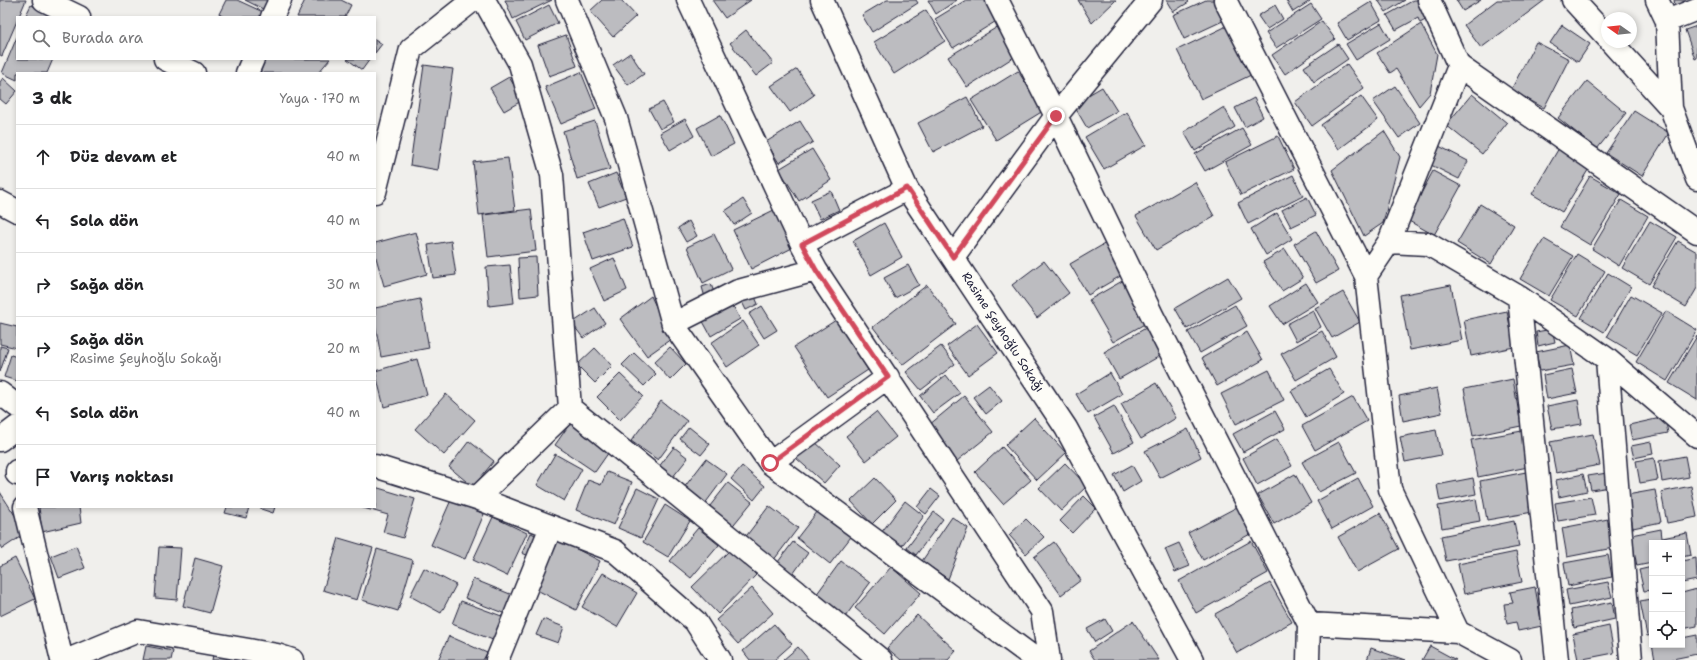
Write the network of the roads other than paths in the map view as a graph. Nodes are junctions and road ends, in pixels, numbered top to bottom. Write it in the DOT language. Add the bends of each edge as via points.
graph roads {
  1 [pos="44,0"];
  2 [pos="280,0"];
  3 [pos="473,0"];
  4 [pos="484,0"];
  5 [pos="567,0"];
  6 [pos="688,0"];
  7 [pos="822,0"];
  8 [pos="996,0"];
  9 [pos="1150,0"];
  10 [pos="1225,0"];
  11 [pos="1429,0"];
  12 [pos="1573,0"];
  13 [pos="1657,0"];
  14 [pos="1697,9"];
  15 [pos="77,16"];
  16 [pos="272,16"];
  17 [pos="1667,21"];
  18 [pos="1601,30"];
  19 [pos="1616,48"];
  20 [pos="167,60"];
  21 [pos="254,60"];
  22 [pos="1458,66"];
  23 [pos="192,72"];
  24 [pos="248,72"];
  25 [pos="1671,108"];
  26 [pos="1056,116"];
  27 [pos="1697,179"];
  28 [pos="376,188"];
  29 [pos="907,188"];
  30 [pos="0,202"];
  31 [pos="16,210"];
  32 [pos="1697,232"];
  33 [pos="1388,242"];
  34 [pos="802,244"];
  35 [pos="953,257"];
  36 [pos="816,270"];
  37 [pos="1366,276"];
  38 [pos="1519,297"];
  39 [pos="673,324"];
  40 [pos="1607,359"];
  41 [pos="888,377"];
  42 [pos="0,393"];
  43 [pos="16,405"];
  44 [pos="570,408"];
  45 [pos="16,428"];
  46 [pos="1697,436"];
  47 [pos="0,440"];
  48 [pos="770,463"];
  49 [pos="376,466"];
  50 [pos="477,498"];
  51 [pos="25,508"];
  52 [pos="551,527"];
  53 [pos="1309,624"];
  54 [pos="1458,632"];
  55 [pos="62,660"];
  56 [pos="68,660"];
  57 [pos="292,660"];
  58 [pos="497,660"];
  59 [pos="720,660"];
  60 [pos="881,660"];
  61 [pos="1037,660"];
  62 [pos="1050,660"];
  63 [pos="1192,660"];
  64 [pos="1308,660"];
  65 [pos="1510,660"];
  66 [pos="1557,660"];
  67 [pos="1631,660"];
  1 -- 15 [label="street"];
  2 -- 16 [label="street"];
  3 -- 28 [label="street" via="411,49"];
  4 -- 44 [label="street" via="520,64 552,175"];
  5 -- 39 [label="street" via="616,118"];
  6 -- 34 [label="street"];
  7 -- 29 [label="street, Rasime Şeyhoğlu Sokağı"];
  8 -- 26 [label="street"];
  9 -- 26 [label="street"];
  10 -- 37 [label="street"];
  11 -- 22 [label="street"];
  12 -- 18 [label="street"];
  13 -- 17 [label="street"];
  14 -- 17 [label="street"];
  17 -- 25 [label="street"];
  19 -- 25 [label="street"];
  20 -- 23 [label="street"];
  21 -- 24 [label="street"];
  22 -- 32 [label="street"];
  22 -- 33 [label="street"];
  25 -- 27 [label="street"];
  26 -- 35 [label="street"];
  26 -- 53 [label="street" via="1152,315"];
  29 -- 34 [label="street"];
  29 -- 35 [label="street, Rasime Şeyhoğlu Sokağı"];
  30 -- 31 [label="street"];
  33 -- 37 [label="street"];
  33 -- 38 [label="street" via="1428,244"];
  34 -- 36 [label="street"];
  35 -- 63 [label="street, Rasime Şeyhoğlu Sokağı" via="1066,428"];
  36 -- 39 [label="street" via="738,291"];
  36 -- 41 [label="street"];
  37 -- 54 [label="street" via="1390,489"];
  38 -- 40 [label="street"];
  38 -- 66 [label="street"];
  39 -- 48 [label="street"];
  40 -- 46 [label="street"];
  40 -- 67 [label="street"];
  41 -- 48 [label="street"];
  41 -- 62 [label="street" via="1042,612"];
  42 -- 43 [label="street"];
  44 -- 50 [label="street"];
  44 -- 60 [label="street"];
  45 -- 47 [label="street"];
  48 -- 61 [label="street"];
  49 -- 50 [label="street"];
  50 -- 52 [label="street"];
  51 -- 55 [label="street"];
  52 -- 58 [label="street"];
  52 -- 59 [label="street" via="614,551 695,621"];
  53 -- 54 [label="street"];
  53 -- 64 [label="street"];
  54 -- 65 [label="street"];
  56 -- 57 [label="street" via="138,631"];
}
